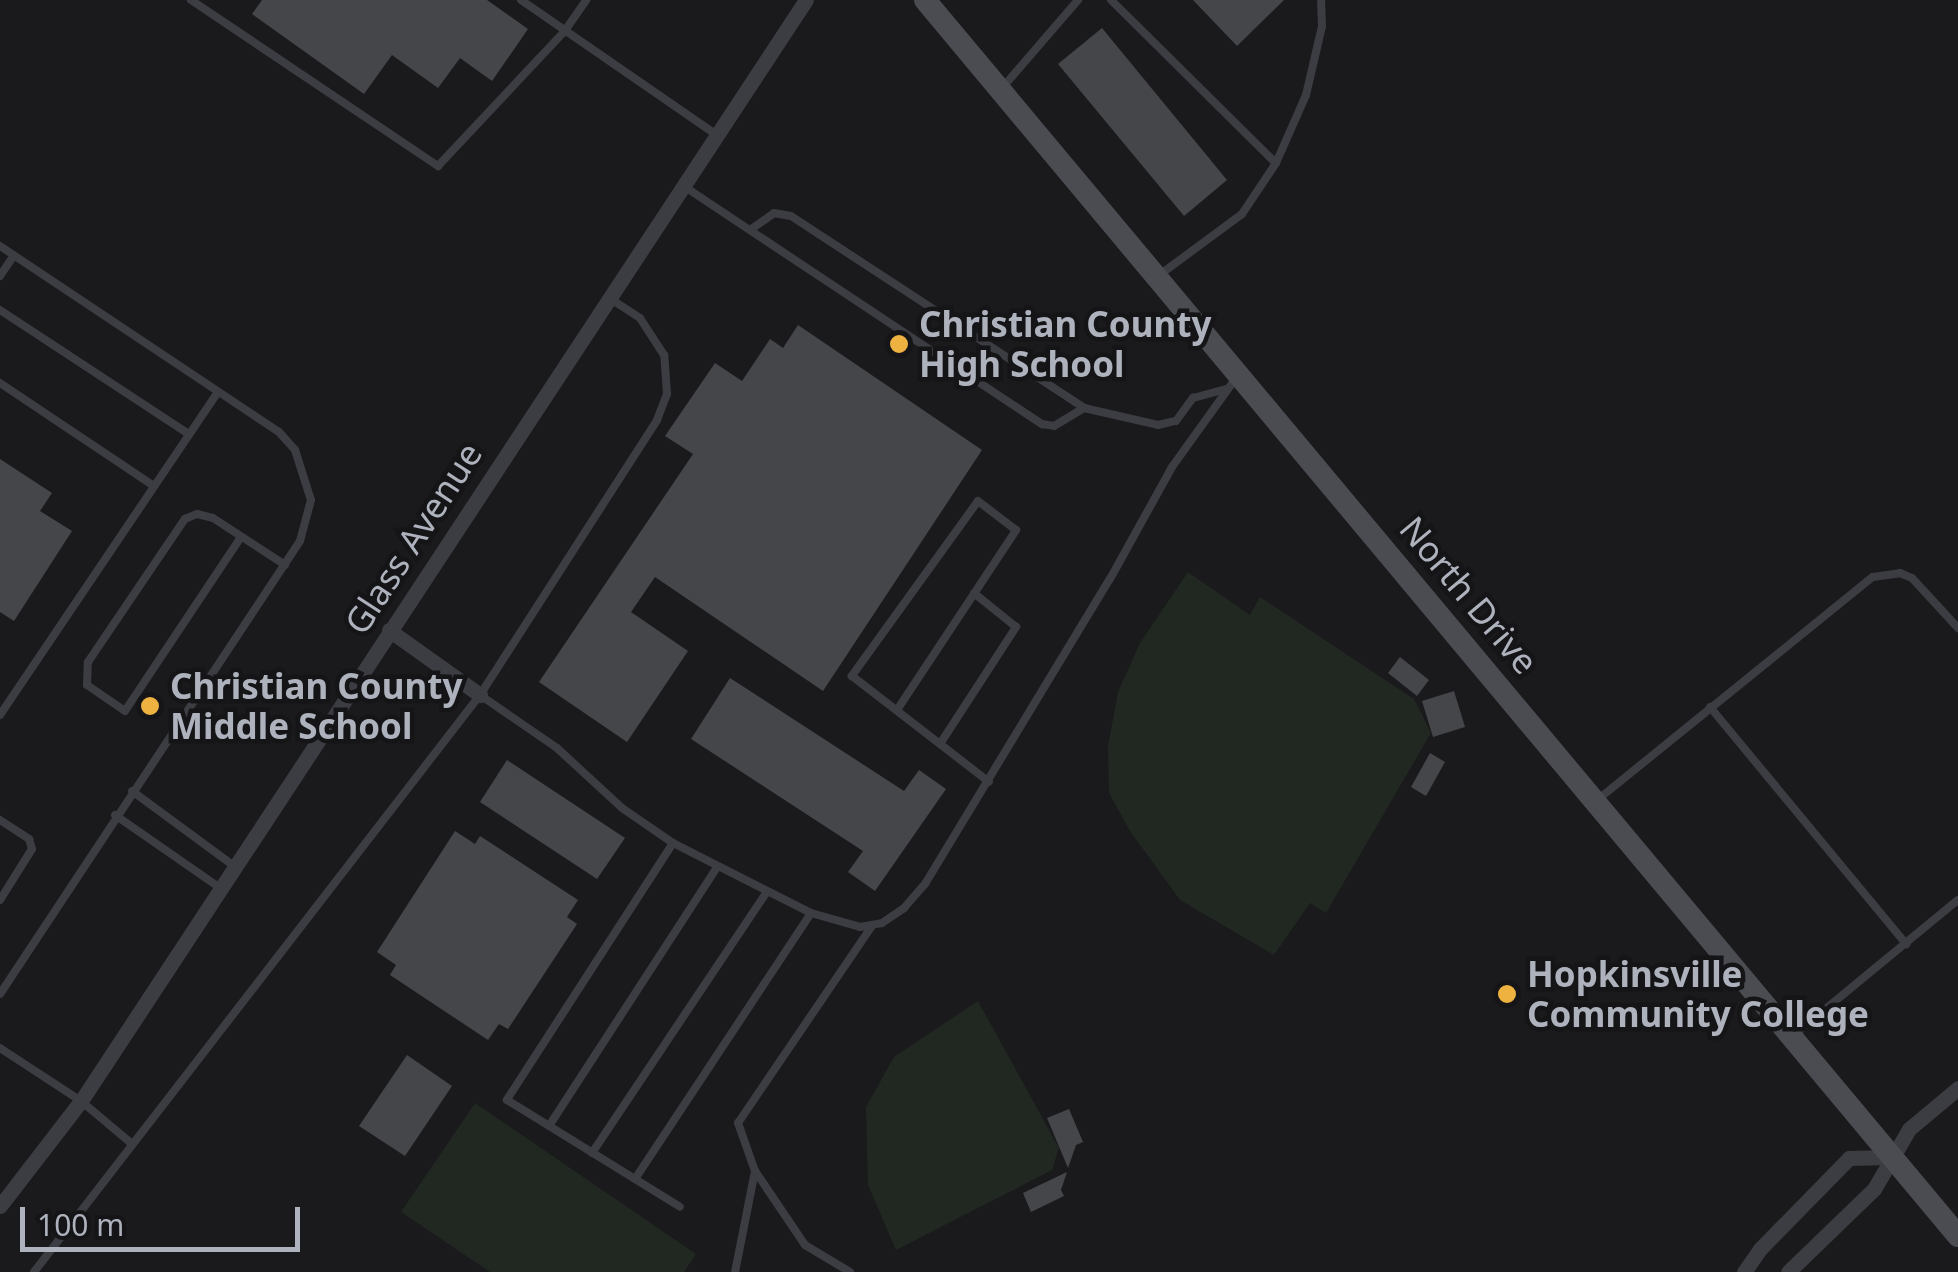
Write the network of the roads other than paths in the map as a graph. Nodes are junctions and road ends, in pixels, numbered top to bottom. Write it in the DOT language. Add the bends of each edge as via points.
graph roads {
  1 [pos="191,0"];
  2 [pos="521,0"];
  3 [pos="586,0"];
  4 [pos="806,0"];
  5 [pos="925,0"];
  6 [pos="1062,0"];
  7 [pos="1078,0"];
  8 [pos="1111,0"];
  9 [pos="1321,0"];
  10 [pos="1070,10"];
  11 [pos="564,32"];
  12 [pos="1001,89"];
  13 [pos="716,136"];
  14 [pos="1276,162"];
  15 [pos="682,186"];
  16 [pos="750,230"];
  17 [pos="0,246"];
  18 [pos="14,255"];
  19 [pos="0,276"];
  20 [pos="1158,276"];
  21 [pos="608,297"];
  22 [pos="0,310"];
  23 [pos="1233,381"];
  24 [pos="0,383"];
  25 [pos="218,392"];
  26 [pos="1084,408"];
  27 [pos="189,434"];
  28 [pos="154,486"];
  29 [pos="241,537"];
  30 [pos="284,565"];
  31 [pos="974,593"];
  32 [pos="1958,628"];
  33 [pos="389,630"];
  34 [pos="480,695"];
  35 [pos="1710,707"];
  36 [pos="897,710"];
  37 [pos="0,714"];
  38 [pos="940,744"];
  39 [pos="989,782"];
  40 [pos="132,791"];
  41 [pos="1595,802"];
  42 [pos="115,816"];
  43 [pos="0,820"];
  44 [pos="673,843"];
  45 [pos="234,866"];
  46 [pos="718,868"];
  47 [pos="220,888"];
  48 [pos="766,894"];
  49 [pos="0,900"];
  50 [pos="1958,900"];
  51 [pos="811,913"];
  52 [pos="871,926"];
  53 [pos="1906,944"];
  54 [pos="1,992"];
  55 [pos="1790,1038"];
  56 [pos="0,1048"];
  57 [pos="1958,1088"];
  58 [pos="81,1101"];
  59 [pos="548,1126"];
  60 [pos="132,1144"];
  61 [pos="592,1152"];
  62 [pos="1890,1157"];
  63 [pos="756,1171"];
  64 [pos="635,1179"];
  65 [pos="0,1206"];
  66 [pos="680,1207"];
  67 [pos="1958,1236"];
  68 [pos="34,1272"];
  69 [pos="734,1272"];
  70 [pos="850,1272"];
  71 [pos="1744,1272"];
  72 [pos="1788,1272"];
  1 -- 11 [label="lane" via="438,166"];
  2 -- 11 [label="lane"];
  3 -- 11 [label="lane"];
  4 -- 13 [label="street, Glass Avenue"];
  5 -- 12 [label="main road, North Drive"];
  6 -- 10 [label="lane"];
  7 -- 10 [label="lane"];
  8 -- 14 [label="lane"];
  9 -- 14 [label="lane" via="1322,26 1306,96"];
  10 -- 12 [label="lane"];
  11 -- 13 [label="lane"];
  12 -- 20 [label="main road, North Drive"];
  13 -- 15 [label="street, Glass Avenue"];
  14 -- 20 [label="lane" via="1242,214"];
  15 -- 16 [label="lane"];
  15 -- 21 [label="street, Glass Avenue"];
  16 -- 26 [label="lane" via="774,213 791,216"];
  16 -- 26 [label="lane" via="1042,424 1054,426"];
  17 -- 18 [label="lane"];
  18 -- 19 [label="lane"];
  18 -- 25 [label="lane"];
  20 -- 23 [label="main road, North Drive"];
  21 -- 33 [label="street, Glass Avenue"];
  21 -- 34 [label="lane" via="653,332 664,355 667,394"];
  22 -- 27 [label="lane"];
  23 -- 26 [label="lane" via="1193,398 1176,421 1158,424"];
  23 -- 39 [label="lane" via="1172,467"];
  23 -- 41 [label="main road, North Drive"];
  24 -- 28 [label="lane"];
  25 -- 27 [label="lane"];
  25 -- 30 [label="lane" via="278,432 305,471 309,522"];
  27 -- 28 [label="lane"];
  28 -- 37 [label="lane"];
  29 -- 29 [label="lane" via="212,518 184,519 88,662 87,686 124,711"];
  29 -- 30 [label="lane"];
  30 -- 40 [label="lane"];
  31 -- 36 [label="lane"];
  31 -- 36 [label="lane" via="1016,530 978,501 852,676"];
  31 -- 38 [label="lane" via="1016,627"];
  32 -- 35 [label="lane" via="1912,578 1873,576"];
  33 -- 34 [label="street"];
  33 -- 45 [label="street, Glass Avenue"];
  34 -- 44 [label="lane"];
  34 -- 60 [label="lane"];
  35 -- 41 [label="lane"];
  35 -- 53 [label="lane"];
  36 -- 38 [label="lane"];
  38 -- 39 [label="lane"];
  39 -- 52 [label="lane" via="925,884 893,917"];
  40 -- 42 [label="lane"];
  40 -- 45 [label="lane"];
  41 -- 55 [label="main road, North Drive"];
  42 -- 47 [label="lane"];
  42 -- 54 [label="lane"];
  43 -- 49 [label="lane" via="29,839 32,849"];
  44 -- 46 [label="lane"];
  44 -- 59 [label="lane" via="507,1100"];
  45 -- 47 [label="street, Glass Avenue"];
  46 -- 48 [label="lane"];
  46 -- 59 [label="lane"];
  47 -- 58 [label="street, Glass Avenue"];
  48 -- 51 [label="lane"];
  48 -- 61 [label="lane"];
  50 -- 53 [label="lane"];
  51 -- 52 [label="lane"];
  51 -- 64 [label="lane"];
  52 -- 63 [label="lane" via="738,1124"];
  53 -- 55 [label="lane"];
  55 -- 62 [label="main road, North Drive"];
  56 -- 58 [label="lane"];
  57 -- 62 [label="street"];
  58 -- 60 [label="lane"];
  58 -- 65 [label="street, Glass Avenue"];
  59 -- 61 [label="lane"];
  60 -- 68 [label="lane"];
  61 -- 64 [label="lane"];
  62 -- 67 [label="main road, North Drive"];
  62 -- 71 [label="street" via="1848,1158"];
  62 -- 72 [label="street" via="1874,1189"];
  63 -- 69 [label="lane"];
  63 -- 70 [label="lane" via="805,1245"];
  64 -- 66 [label="lane"];
}
